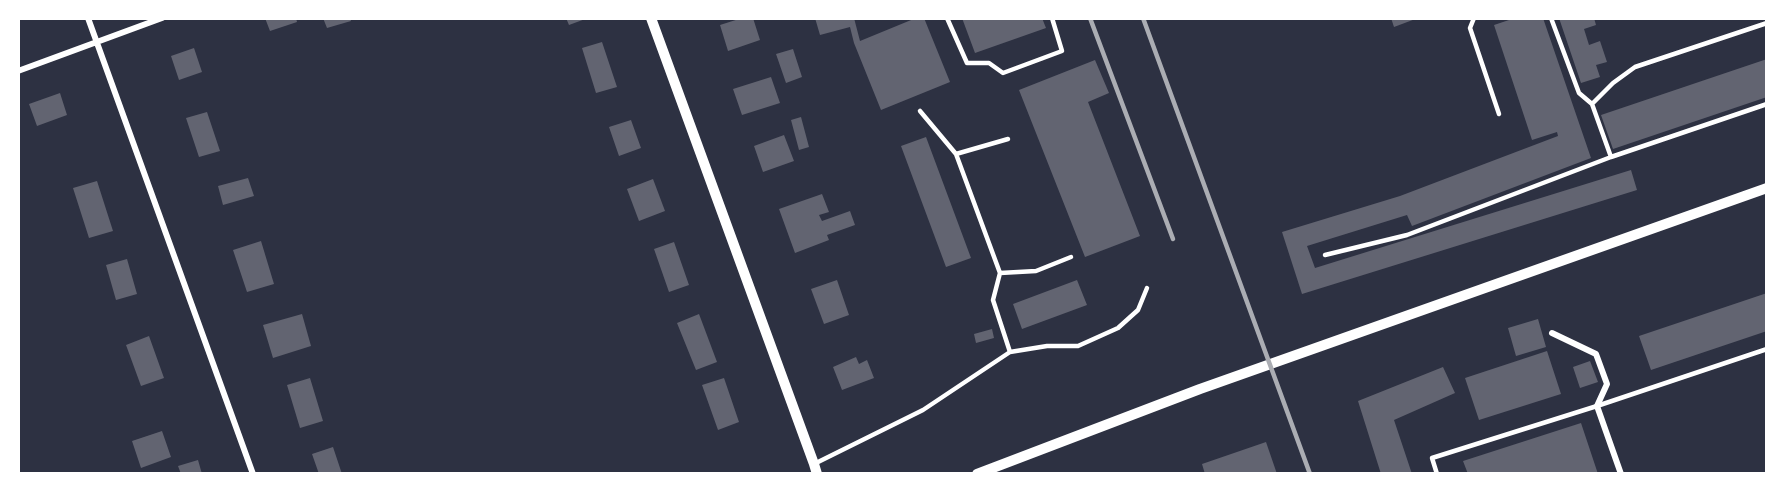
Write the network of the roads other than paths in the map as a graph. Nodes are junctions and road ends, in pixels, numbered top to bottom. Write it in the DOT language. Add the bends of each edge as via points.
graph roads {
  1 [pos="88,18"];
  2 [pos="162,18"];
  3 [pos="651,18"];
  4 [pos="947,18"];
  5 [pos="1052,18"];
  6 [pos="1474,18"];
  7 [pos="1551,18"];
  8 [pos="1767,23"];
  9 [pos="96,42"];
  10 [pos="18,71"];
  11 [pos="1592,104"];
  12 [pos="1767,104"];
  13 [pos="920,111"];
  14 [pos="1499,114"];
  15 [pos="1008,139"];
  16 [pos="956,154"];
  17 [pos="1611,157"];
  18 [pos="1767,188"];
  19 [pos="1325,255"];
  20 [pos="1071,257"];
  21 [pos="1000,273"];
  22 [pos="1147,288"];
  23 [pos="1552,333"];
  24 [pos="1767,349"];
  25 [pos="1010,352"];
  26 [pos="1597,406"];
  27 [pos="816,469"];
  28 [pos="253,474"];
  29 [pos="977,474"];
  30 [pos="1437,474"];
  31 [pos="1621,474"];
  1 -- 9 [label="street"];
  2 -- 9 [label="street"];
  3 -- 27 [label="street"];
  4 -- 5 [label="lane" via="967,63 989,63 1003,73 1062,51"];
  6 -- 14 [label="lane" via="1470,28"];
  7 -- 11 [label="lane" via="1579,93"];
  8 -- 11 [label="lane" via="1635,67"];
  9 -- 10 [label="street"];
  9 -- 28 [label="street"];
  11 -- 17 [label="lane"];
  12 -- 17 [label="lane"];
  13 -- 16 [label="lane"];
  15 -- 16 [label="lane"];
  16 -- 21 [label="lane"];
  17 -- 19 [label="lane" via="1407,235"];
  18 -- 29 [label="street" via="1337,339"];
  20 -- 21 [label="lane" via="1036,271"];
  21 -- 25 [label="lane" via="993,300"];
  22 -- 25 [label="lane" via="1138,310 1104,335 1078,346"];
  23 -- 26 [label="street" via="1596,354 1606,384"];
  24 -- 26 [label="lane"];
  25 -- 27 [label="lane" via="923,410"];
  26 -- 30 [label="lane" via="1432,458"];
  26 -- 31 [label="street"];
}
